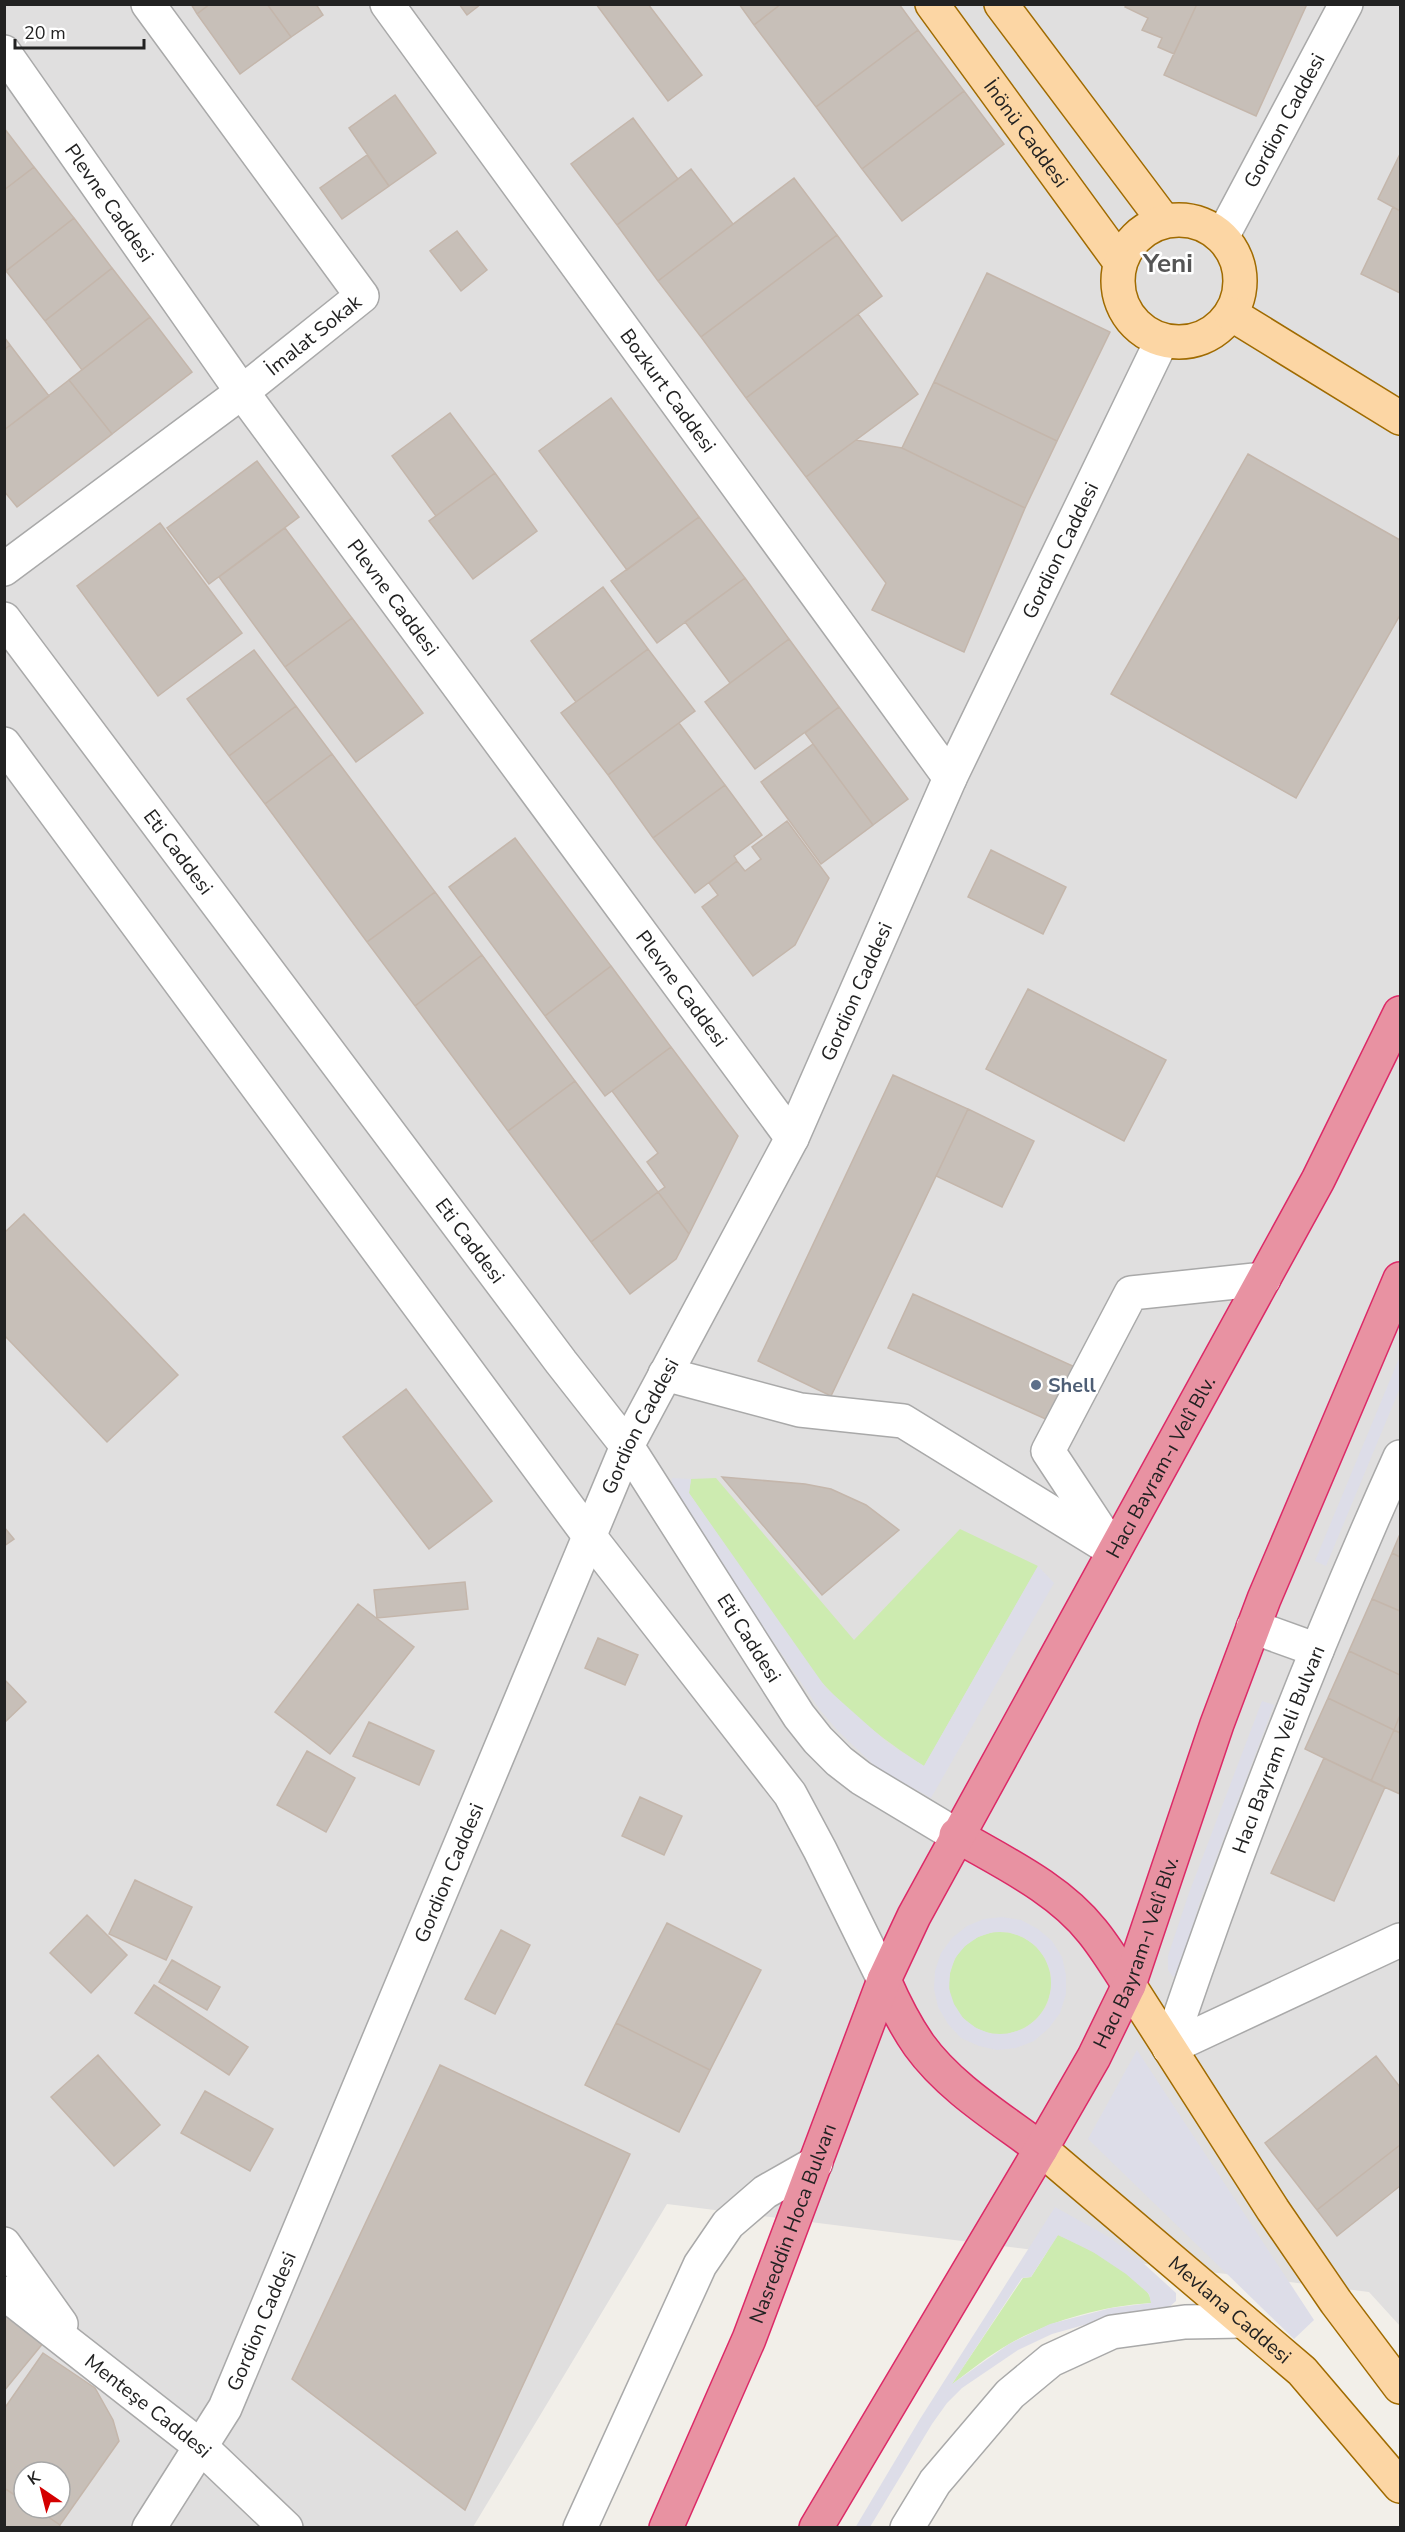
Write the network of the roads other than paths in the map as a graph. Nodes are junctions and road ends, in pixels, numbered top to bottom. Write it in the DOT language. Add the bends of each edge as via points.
graph roads {
  1 [pos="148,4"];
  2 [pos="387,4"];
  3 [pos="932,4"];
  4 [pos="1000,4"];
  5 [pos="1346,4"];
  6 [pos="4,52"];
  7 [pos="1164,221"];
  8 [pos="1222,237"];
  9 [pos="1120,262"];
  10 [pos="1231,314"];
  11 [pos="1162,340"];
  12 [pos="242,392"];
  13 [pos="1401,418"];
  14 [pos="4,569"];
  15 [pos="4,619"];
  16 [pos="4,744"];
  17 [pos="950,778"];
  18 [pos="1401,1013"];
  19 [pos="792,1138"];
  20 [pos="1264,1279"];
  21 [pos="1401,1279"];
  22 [pos="666,1374"];
  23 [pos="627,1446"];
  24 [pos="1401,1457"];
  25 [pos="590,1537"];
  26 [pos="1114,1551"];
  27 [pos="1253,1627"];
  28 [pos="1317,1650"];
  29 [pos="956,1835"];
  30 [pos="914,1916"];
  31 [pos="1401,1940"];
  32 [pos="884,1980"];
  33 [pos="1129,1984"];
  34 [pos="1169,2048"];
  35 [pos="1041,2149"];
  36 [pos="816,2163"];
  37 [pos="4,2244"];
  38 [pos="4,2293"];
  39 [pos="1243,2320"];
  40 [pos="81,2353"];
  41 [pos="1401,2387"];
  42 [pos="200,2446"];
  43 [pos="1401,2486"];
  44 [pos="148,2528"];
  45 [pos="286,2528"];
  46 [pos="580,2528"];
  47 [pos="666,2528"];
  48 [pos="816,2528"];
  49 [pos="907,2528"];
  1 -- 12 [label="street, İmalat Sokak" via="362,296"];
  2 -- 17 [label="street, Bozkurt Caddesi"];
  3 -- 9 [label="main road, İnönü Caddesi"];
  4 -- 7 [label="main road"];
  5 -- 8 [label="street, Gordion Caddesi"];
  6 -- 12 [label="street, Plevne Caddesi"];
  7 -- 8 [label="main road" via="1185,219 1205,225"];
  7 -- 9 [label="main road" via="1129,244"];
  8 -- 10 [label="main road" via="1235,255 1240,274 1239,295"];
  9 -- 11 [label="main road" via="1120,301 1144,332"];
  10 -- 11 [label="main road" via="1201,339"];
  10 -- 13 [label="main road"];
  11 -- 17 [label="street, Gordion Caddesi"];
  12 -- 14 [label="street, İmalat Sokak"];
  12 -- 19 [label="street, Plevne Caddesi"];
  15 -- 23 [label="street, Eti Caddesi"];
  16 -- 25 [label="street"];
  17 -- 19 [label="street, Gordion Caddesi"];
  18 -- 20 [label="highway, Hacı Bayram-ı Velî Blv."];
  19 -- 22 [label="street, Gordion Caddesi"];
  20 -- 26 [label="highway, Hacı Bayram-ı Velî Blv."];
  20 -- 26 [label="street" via="1131,1293 1048,1452"];
  21 -- 27 [label="highway, Hacı Bayram-ı Velî Blv."];
  22 -- 23 [label="street, Gordion Caddesi"];
  22 -- 26 [label="street" via="800,1410 903,1421"];
  23 -- 25 [label="street, Gordion Caddesi"];
  23 -- 29 [label="street, Eti Caddesi" via="818,1740 861,1778"];
  24 -- 28 [label="street, Hacı Bayram Veli Bulvarı"];
  25 -- 32 [label="street" via="790,1794"];
  25 -- 42 [label="street, Gordion Caddesi" via="225,2408"];
  26 -- 29 [label="highway, Hacı Bayram-ı Velî Blv."];
  27 -- 28 [label="street"];
  27 -- 33 [label="highway, Hacı Bayram-ı Velî Blv."];
  28 -- 34 [label="street, Hacı Bayram Veli Bulvarı" via="1238,1851"];
  29 -- 30 [label="highway, Hacı Bayram-ı Velî Blv."];
  29 -- 33 [label="highway" via="1034,1881 1064,1904 1092,1930"];
  30 -- 32 [label="highway, Nasreddin Hoca Bulvarı"];
  31 -- 34 [label="street"];
  32 -- 35 [label="highway" via="920,2047 960,2088"];
  32 -- 36 [label="highway, Nasreddin Hoca Bulvarı"];
  33 -- 34 [label="main road"];
  33 -- 35 [label="highway, Hacı Bayram-ı Velî Blv." via="1094,2057"];
  34 -- 41 [label="main road" via="1273,2210"];
  35 -- 39 [label="main road, Mevlana Caddesi"];
  35 -- 48 [label="highway"];
  36 -- 46 [label="street" via="765,2192 728,2224 700,2265"];
  36 -- 47 [label="highway, Nasreddin Hoca Bulvarı" via="749,2339"];
  37 -- 40 [label="street"];
  38 -- 40 [label="street, Menteşe Caddesi"];
  39 -- 43 [label="main road, Mevlana Caddesi" via="1302,2371"];
  39 -- 49 [label="street" via="1185,2322 1112,2332 1051,2360 1010,2394 935,2482"];
  40 -- 42 [label="street, Menteşe Caddesi"];
  42 -- 44 [label="street, Gordion Caddesi"];
  42 -- 45 [label="street, Menteşe Caddesi"];
}
